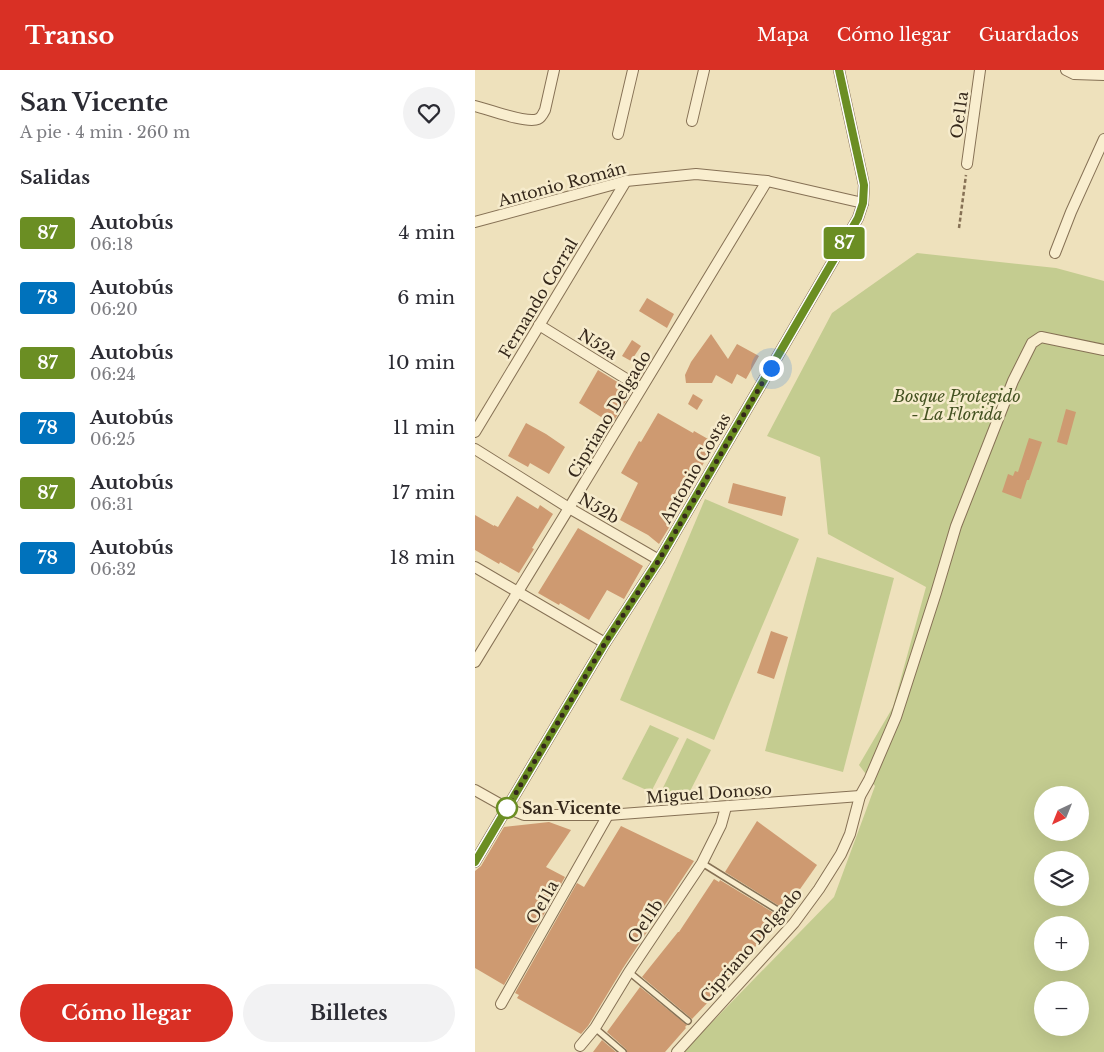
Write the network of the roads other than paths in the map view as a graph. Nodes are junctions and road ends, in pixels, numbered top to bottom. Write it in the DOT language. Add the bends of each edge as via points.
graph roads {
  1 [pos="554,70"];
  2 [pos="633,70"];
  3 [pos="704,70"];
  4 [pos="839,70"];
  5 [pos="980,70"];
  6 [pos="1066,70"];
  7 [pos="1104,75"];
  8 [pos="475,106"];
  9 [pos="692,121"];
  10 [pos="618,134"];
  11 [pos="1104,139"];
  12 [pos="967,164"];
  13 [pos="626,181"];
  14 [pos="767,181"];
  15 [pos="863,203"];
  16 [pos="475,222"];
  17 [pos="1055,253"];
  18 [pos="539,325"];
  19 [pos="1104,350"];
  20 [pos="641,388"];
  21 [pos="475,432"];
  22 [pos="475,449"];
  23 [pos="569,508"];
  24 [pos="659,560"];
  25 [pos="475,567"];
  26 [pos="517,592"];
  27 [pos="605,643"];
  28 [pos="475,662"];
  29 [pos="475,790"];
  30 [pos="860,796"];
  31 [pos="726,806"];
  32 [pos="507,808"];
  33 [pos="609,815"];
  34 [pos="475,862"];
  35 [pos="702,863"];
  36 [pos="784,914"];
  37 [pos="629,972"];
  38 [pos="501,1004"];
  39 [pos="688,1021"];
  40 [pos="595,1028"];
  41 [pos="580,1046"];
  42 [pos="623,1052"];
  43 [pos="677,1052"];
  1 -- 8 [label="street" via="544,114 539,119 522,119"];
  2 -- 10 [label="street"];
  3 -- 9 [label="street"];
  4 -- 15 [label="street, Antonio Costas" via="864,185"];
  5 -- 12 [label="street, Oe11a"];
  6 -- 7 [label="street" via="1074,74"];
  11 -- 17 [label="street"];
  13 -- 14 [label="street, Antonio Román" via="696,174"];
  13 -- 16 [label="street, Antonio Román"];
  13 -- 18 [label="street, Fernando Corral"];
  14 -- 15 [label="street, Antonio Román"];
  14 -- 20 [label="street, Cipriano Delgado"];
  15 -- 24 [label="street, Antonio Costas" via="855,224"];
  18 -- 20 [label="street, N52a"];
  18 -- 21 [label="street, Fernando Corral"];
  19 -- 30 [label="street, Cipriano Delgado" via="1041,337 1032,343 1013,381 956,526 896,717"];
  20 -- 23 [label="street, Cipriano Delgado"];
  22 -- 23 [label="street, N52b"];
  23 -- 24 [label="street, N52b"];
  23 -- 26 [label="street, Cipriano Delgado"];
  24 -- 27 [label="street, Antonio Costas"];
  25 -- 26 [label="street"];
  26 -- 27 [label="street"];
  26 -- 28 [label="street, Cipriano Delgado"];
  27 -- 32 [label="street, Antonio Costas"];
  29 -- 32 [label="street, Miguel Donoso"];
  30 -- 31 [label="street, Miguel Donoso"];
  30 -- 43 [label="street, Cipriano Delgado" via="850,834 819,889 794,923"];
  31 -- 33 [label="street, Miguel Donoso"];
  31 -- 35 [label="street, Oe11b" via="721,825"];
  32 -- 33 [label="street, Miguel Donoso" via="524,815"];
  32 -- 34 [label="street, Antonio Costas"];
  33 -- 38 [label="street, Oe11a"];
  35 -- 36 [label="lane"];
  35 -- 37 [label="street, Oe11b"];
  37 -- 39 [label="lane"];
  37 -- 40 [label="street, Oe11b"];
  40 -- 41 [label="street, Oe11b"];
  40 -- 42 [label="lane"];
}
